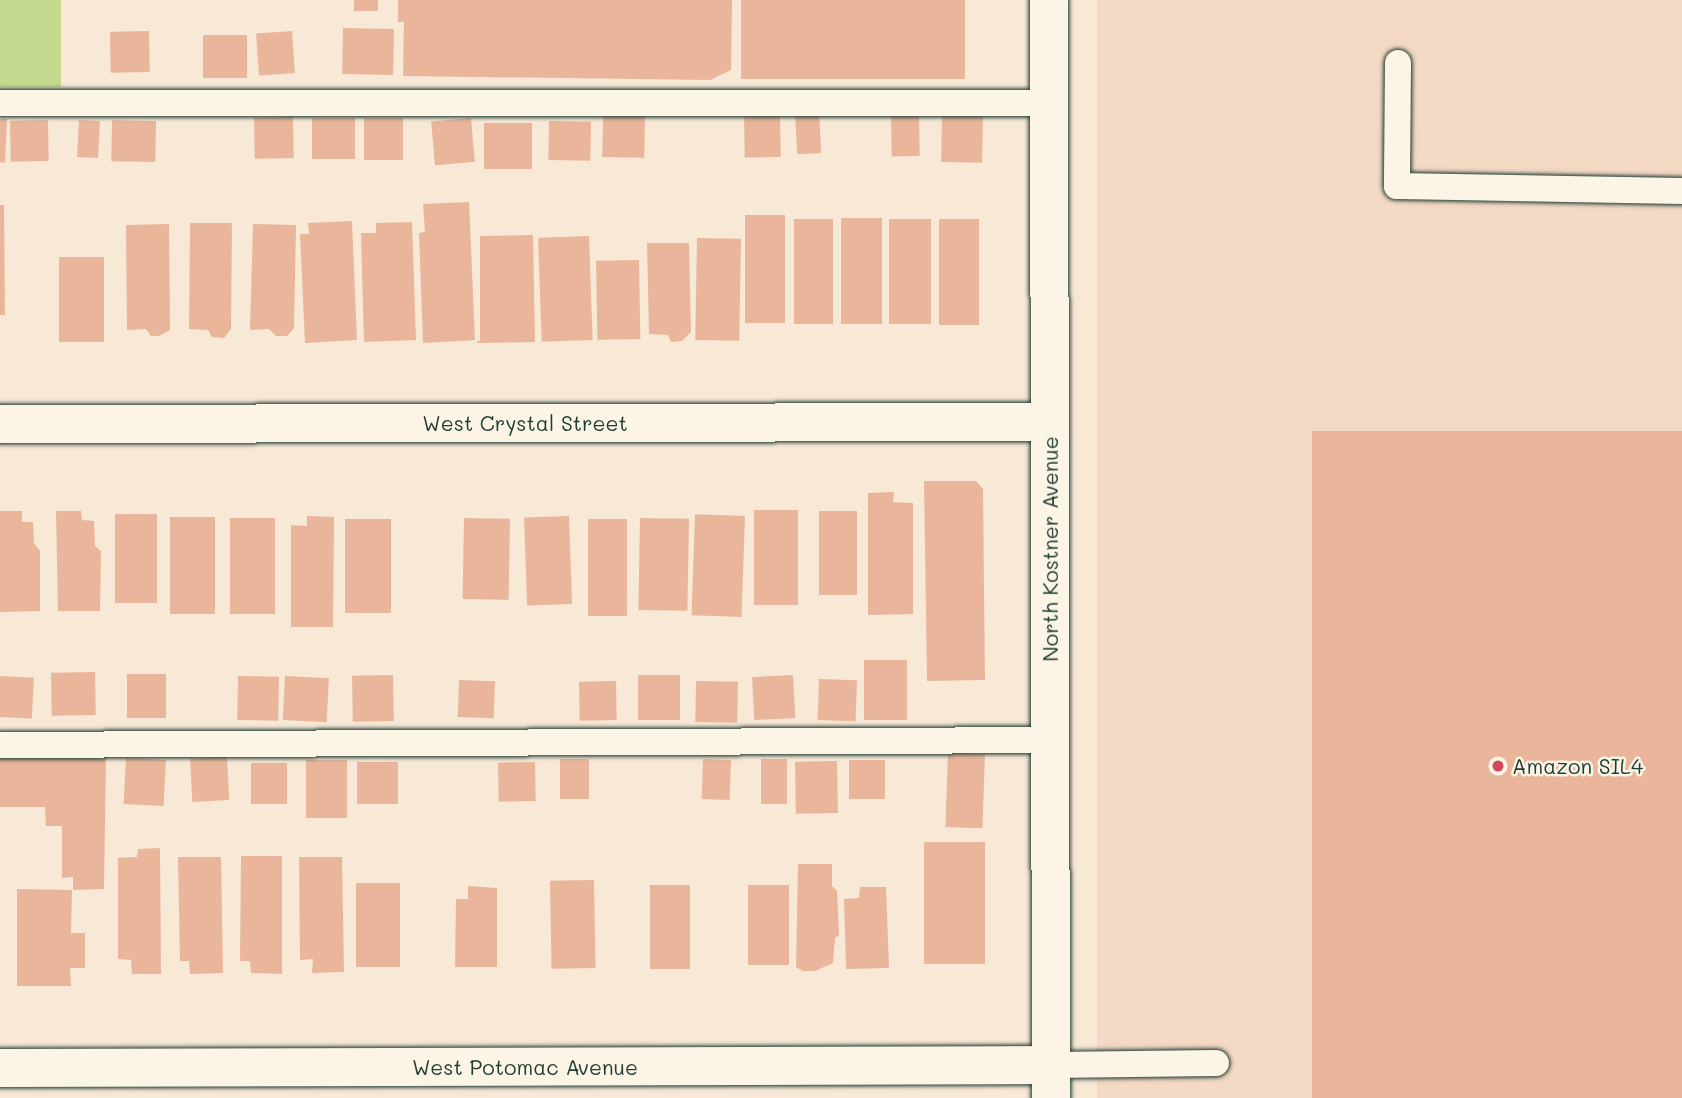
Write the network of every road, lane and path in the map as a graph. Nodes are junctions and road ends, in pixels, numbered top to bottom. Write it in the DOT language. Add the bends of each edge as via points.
graph roads {
  1 [pos="1049,0"];
  2 [pos="1398,63"];
  3 [pos="0,103"];
  4 [pos="1049,103"];
  5 [pos="1682,191"];
  6 [pos="1050,422"];
  7 [pos="0,424"];
  8 [pos="1050,740"];
  9 [pos="0,745"];
  10 [pos="1216,1063"];
  11 [pos="0,1068"];
  12 [pos="1051,1082"];
  1 -- 4 [label="street, North Kostner Avenue"];
  2 -- 5 [label="lane" via="1396,186"];
  3 -- 4 [label="lane"];
  4 -- 6 [label="street, North Kostner Avenue"];
  6 -- 7 [label="street, West Crystal Street"];
  6 -- 8 [label="street, North Kostner Avenue"];
  8 -- 9 [label="lane"];
  8 -- 12 [label="street, North Kostner Avenue"];
  10 -- 12 [label="lane"];
  11 -- 12 [label="street, West Potomac Avenue"];
}
